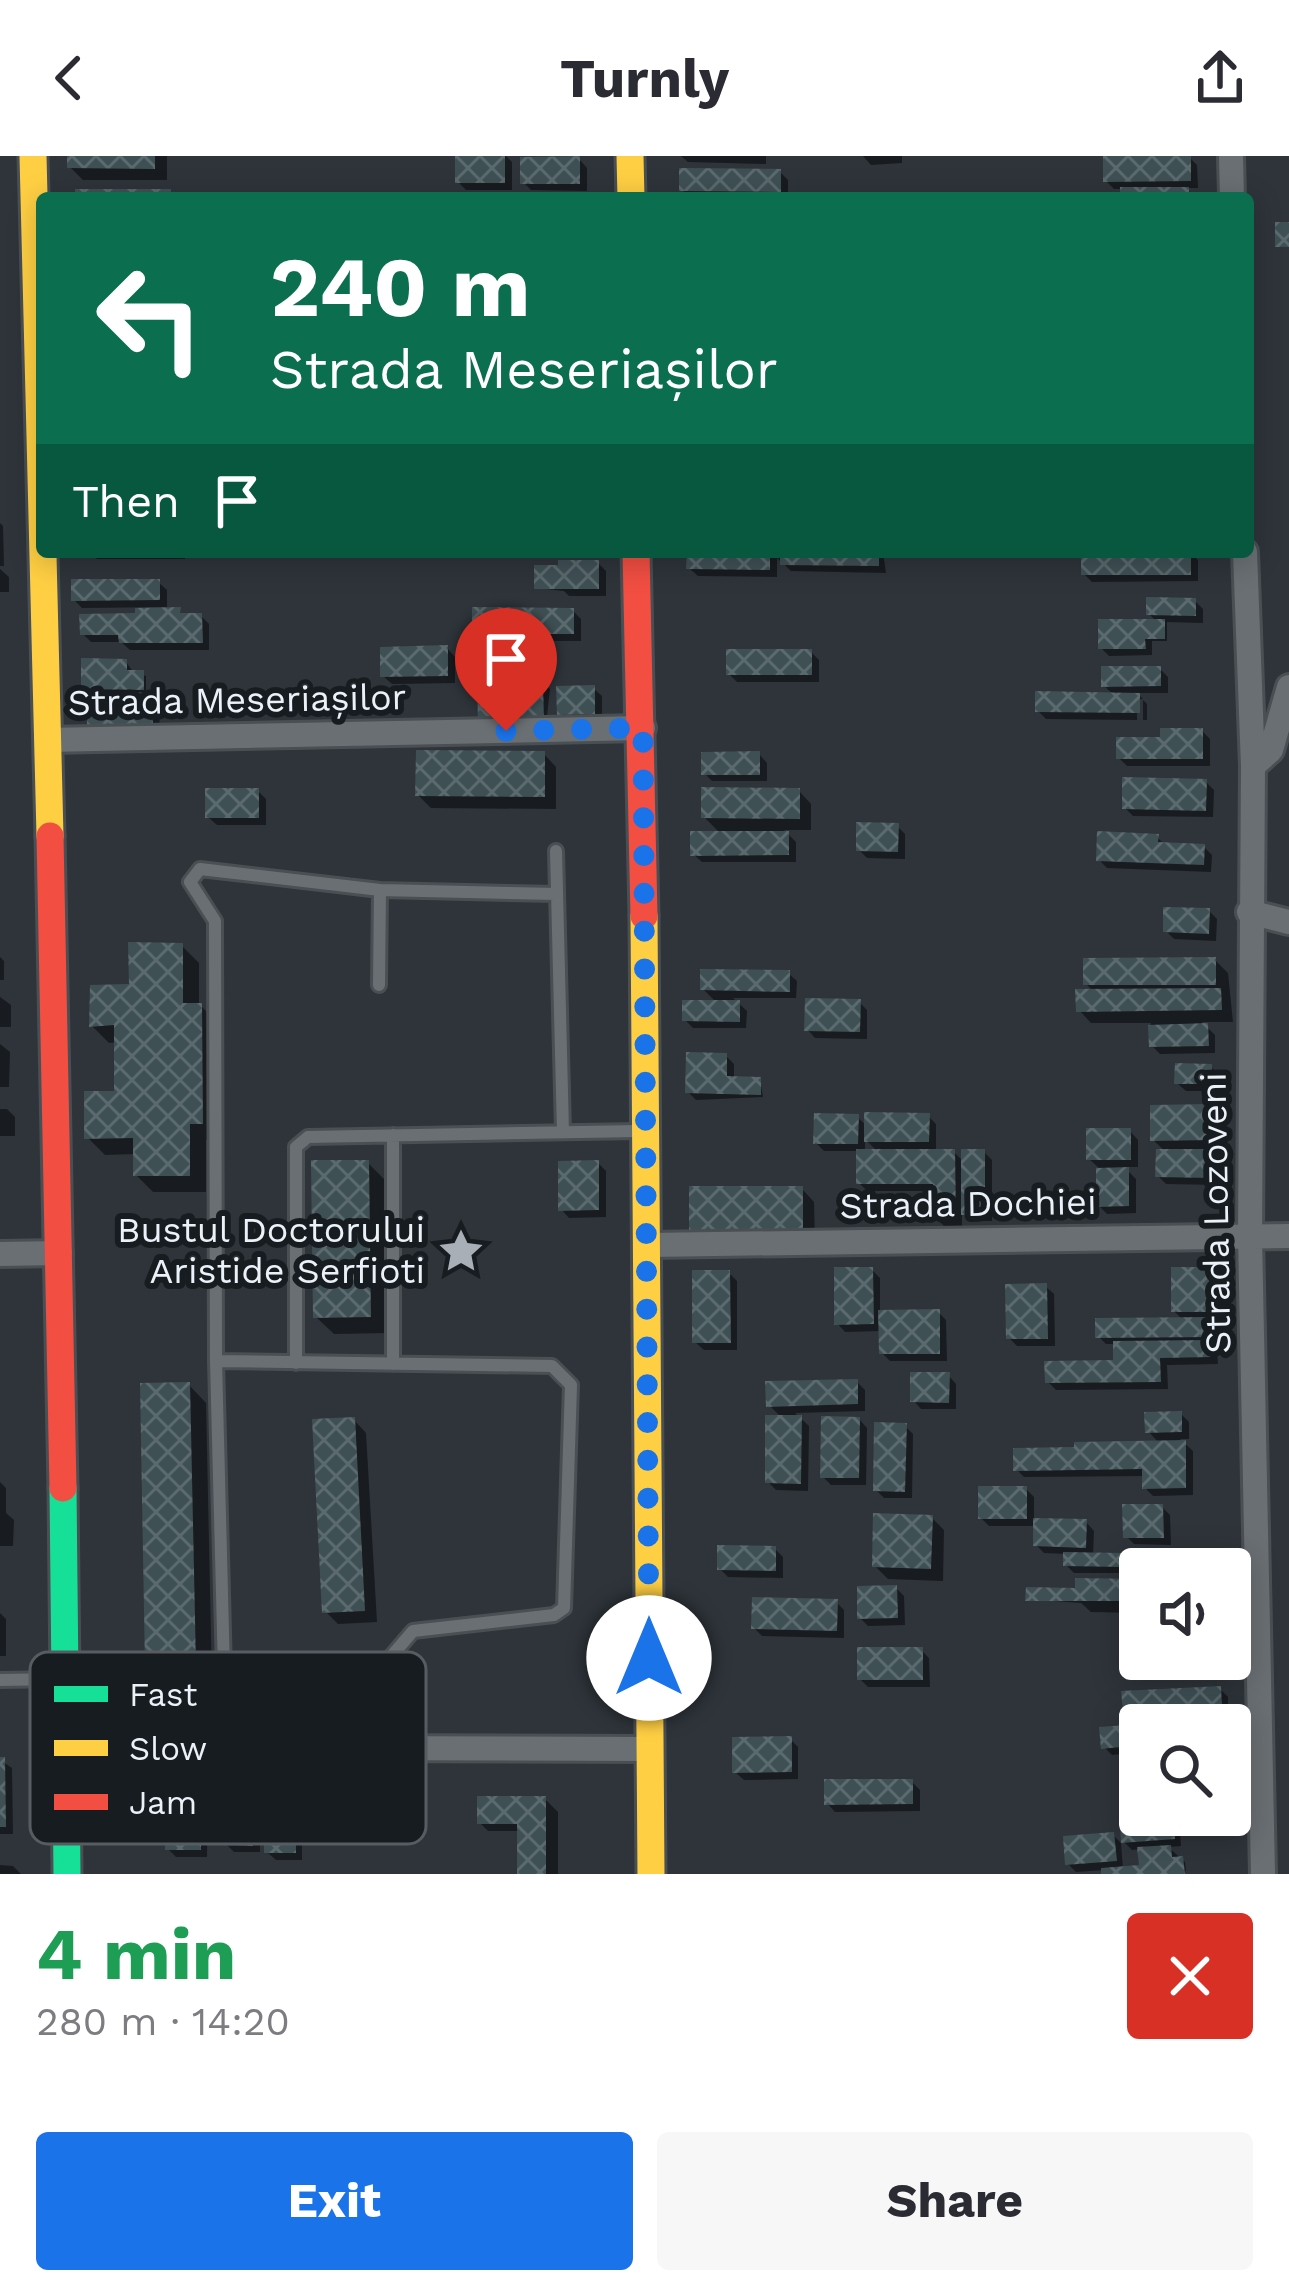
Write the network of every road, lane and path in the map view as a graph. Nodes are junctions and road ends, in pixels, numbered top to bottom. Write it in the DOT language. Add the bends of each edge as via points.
graph roads {
  1 [pos="32,156"];
  2 [pos="630,156"];
  3 [pos="1231,156"];
  4 [pos="631,192"];
  5 [pos="1232,192"];
  6 [pos="36,312"];
  7 [pos="42,558"];
  8 [pos="636,558"];
  9 [pos="1245,558"];
  10 [pos="1289,687"];
  11 [pos="643,728"];
  12 [pos="47,740"];
  13 [pos="1253,766"];
  14 [pos="556,851"];
  15 [pos="380,890"];
  16 [pos="557,894"];
  17 [pos="1250,912"];
  18 [pos="1289,922"];
  19 [pos="380,985"];
  20 [pos="646,1130"];
  21 [pos="563,1132"];
  22 [pos="393,1135"];
  23 [pos="1250,1236"];
  24 [pos="1289,1236"];
  25 [pos="648,1245"];
  26 [pos="60,1253"];
  27 [pos="0,1254"];
  28 [pos="216,1361"];
  29 [pos="296,1364"];
  30 [pos="393,1364"];
  31 [pos="62,1652"];
  32 [pos="223,1652"];
  33 [pos="395,1652"];
  34 [pos="30,1679"];
  35 [pos="0,1680"];
  36 [pos="426,1748"];
  37 [pos="650,1749"];
  38 [pos="66,1844"];
  39 [pos="67,1874"];
  40 [pos="651,1874"];
  41 [pos="1263,1874"];
  1 -- 6 [label="street"];
  2 -- 4 [label="street"];
  3 -- 5 [label="street"];
  7 -- 12 [label="street"];
  8 -- 11 [label="street"];
  9 -- 13 [label="street, Strada Lozoveni"];
  10 -- 13 [label="street" via="1271,750"];
  11 -- 12 [label="street, Strada Meseriașilor"];
  11 -- 20 [label="street"];
  12 -- 26 [label="street"];
  13 -- 17 [label="street, Strada Lozoveni"];
  14 -- 16 [label="lane"];
  15 -- 16 [label="lane"];
  15 -- 19 [label="lane"];
  15 -- 28 [label="lane" via="200,869 190,881 215,921"];
  16 -- 21 [label="lane"];
  17 -- 18 [label="street"];
  17 -- 23 [label="street, Strada Lozoveni"];
  20 -- 21 [label="lane"];
  20 -- 25 [label="street"];
  21 -- 22 [label="lane"];
  22 -- 29 [label="lane" via="308,1137 296,1148"];
  22 -- 30 [label="lane"];
  23 -- 24 [label="street, Strada Dochiei"];
  23 -- 25 [label="street, Strada Dochiei"];
  23 -- 41 [label="street, Strada Lozoveni"];
  25 -- 37 [label="street"];
  26 -- 27 [label="street"];
  26 -- 31 [label="street"];
  28 -- 29 [label="lane"];
  28 -- 32 [label="lane"];
  29 -- 30 [label="lane"];
  30 -- 33 [label="lane" via="552,1366 571,1385 564,1608 554,1616 413,1631"];
  34 -- 35 [label="lane"];
  36 -- 37 [label="street"];
  37 -- 40 [label="street"];
  38 -- 39 [label="street"];
}
